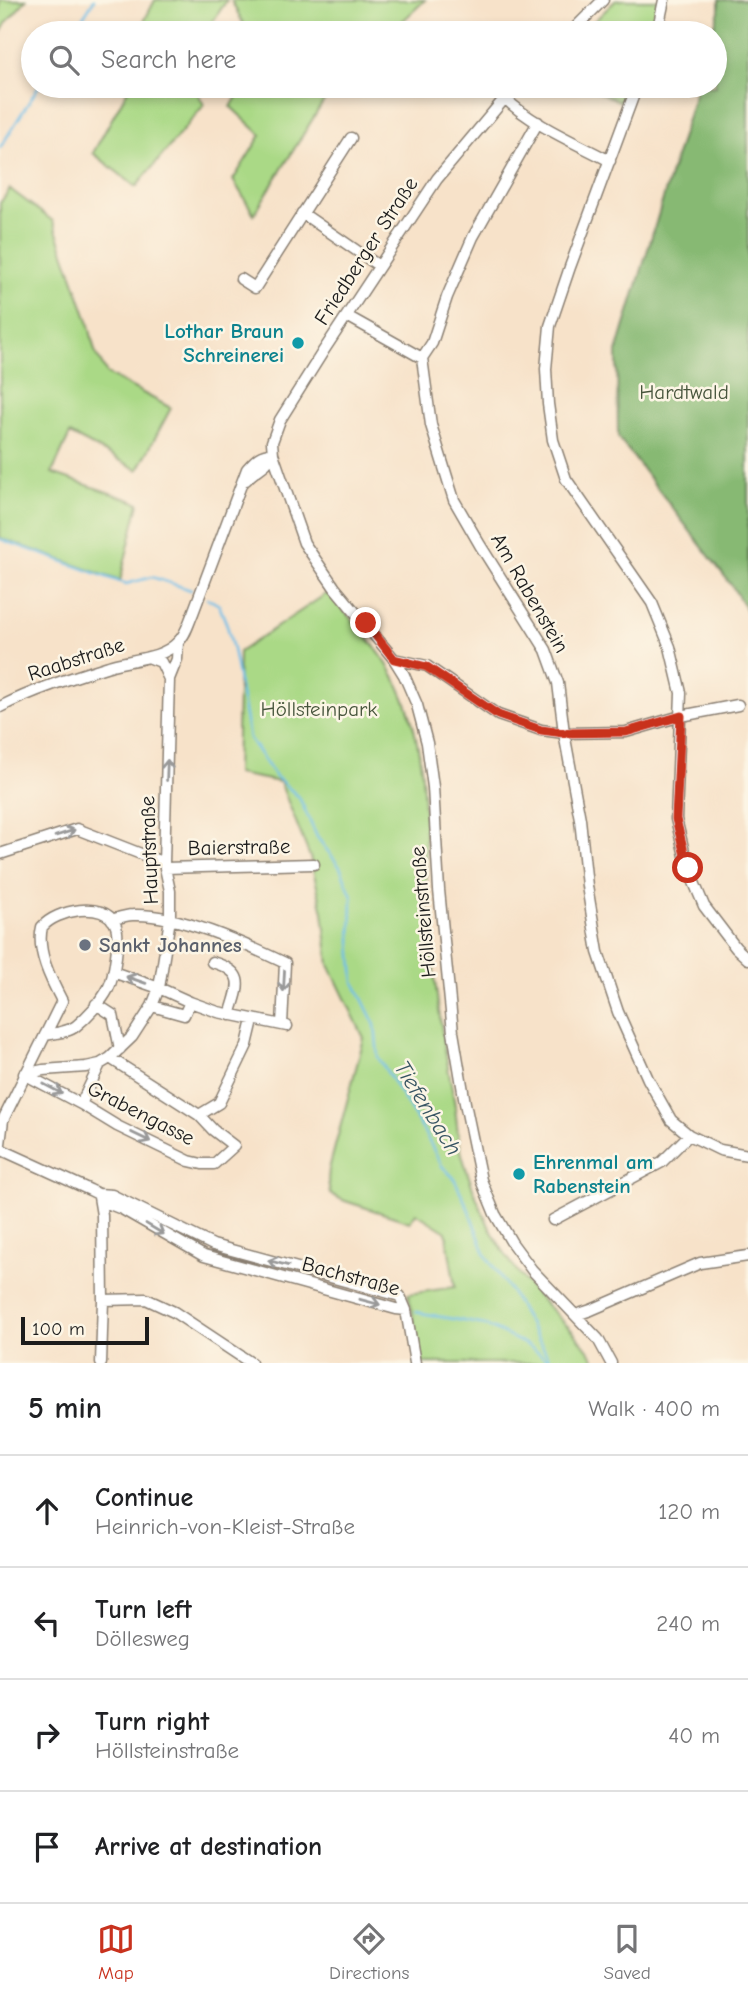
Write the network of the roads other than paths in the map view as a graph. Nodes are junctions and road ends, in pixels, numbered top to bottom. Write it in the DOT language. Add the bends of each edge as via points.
graph roads {
  1 [pos="603,0"];
  2 [pos="664,0"];
  3 [pos="582,21"];
  4 [pos="660,21"];
  5 [pos="505,98"];
  6 [pos="633,98"];
  7 [pos="538,122"];
  8 [pos="351,138"];
  9 [pos="610,160"];
  10 [pos="302,213"];
  11 [pos="379,266"];
  12 [pos="242,279"];
  13 [pos="347,316"];
  14 [pos="422,358"];
  15 [pos="273,454"];
  16 [pos="178,642"];
  17 [pos="147,657"];
  18 [pos="394,659"];
  19 [pos="169,679"];
  20 [pos="738,705"];
  21 [pos="0,707"];
  22 [pos="681,716"];
  23 [pos="564,733"];
  24 [pos="0,854"];
  25 [pos="314,864"];
  26 [pos="165,865"];
  27 [pos="112,919"];
  28 [pos="170,919"];
  29 [pos="748,959"];
  30 [pos="212,962"];
  31 [pos="113,972"];
  32 [pos="159,988"];
  33 [pos="190,1002"];
  34 [pos="96,1004"];
  35 [pos="152,1006"];
  36 [pos="230,1015"];
  37 [pos="253,1020"];
  38 [pos="45,1035"];
  39 [pos="120,1049"];
  40 [pos="105,1061"];
  41 [pos="24,1074"];
  42 [pos="81,1104"];
  43 [pos="199,1115"];
  44 [pos="1,1120"];
  45 [pos="689,1135"];
  46 [pos="0,1146"];
  47 [pos="748,1155"];
  48 [pos="98,1194"];
  49 [pos="553,1220"];
  50 [pos="748,1256"];
  51 [pos="103,1300"];
  52 [pos="576,1315"];
  53 [pos="102,1363"];
  54 [pos="251,1363"];
  55 [pos="415,1363"];
  56 [pos="611,1363"];
  1 -- 3 [label="street"];
  2 -- 4 [label="street"];
  5 -- 7 [label="street"];
  5 -- 11 [label="street, Friedberger Straße" via="437,179"];
  6 -- 9 [label="street"];
  7 -- 9 [label="street"];
  7 -- 14 [label="street" via="473,237"];
  8 -- 10 [label="street"];
  9 -- 22 [label="street" via="550,326 548,404 566,479 652,603 670,647 681,693"];
  10 -- 11 [label="street"];
  10 -- 12 [label="street" via="255,288"];
  11 -- 13 [label="street, Friedberger Straße"];
  13 -- 14 [label="street"];
  13 -- 15 [label="street, Friedberger Straße" via="280,420"];
  14 -- 23 [label="street, Am Rabenstein" via="431,425 454,500 546,650 558,683"];
  15 -- 16 [label="street" via="239,487"];
  15 -- 18 [label="street, Höllsteinstraße" via="304,543"];
  16 -- 17 [label="street, Raabstraße"];
  16 -- 19 [label="street, Hauptstraße"];
  17 -- 19 [label="street" via="161,662"];
  17 -- 21 [label="street, Raabstraße" via="76,676"];
  18 -- 23 [label="street" via="427,667 498,715"];
  18 -- 52 [label="street, Höllsteinstraße" via="416,705 427,743 453,1032 481,1180 512,1243"];
  26 -- 19 [label="street, Hauptstraße, one-way"];
  20 -- 22 [label="street"];
  22 -- 23 [label="street" via="626,732"];
  22 -- 29 [label="street" via="676,819 688,868 704,906"];
  23 -- 45 [label="street, Am Rabenstein" via="598,952 648,1079 671,1120"];
  24 -- 26 [label="street, one-way" via="77,830"];
  25 -- 26 [label="street, Baierstraße"];
  26 -- 28 [label="street, Hauptstraße"];
  27 -- 28 [label="street" via="133,915"];
  27 -- 31 [label="street" via="118,944"];
  27 -- 38 [label="street" via="82,910 50,919 42,927 48,970 62,1001"];
  28 -- 32 [label="street, Hauptstraße"];
  28 -- 37 [label="street, one-way" via="285,963 285,1026"];
  30 -- 36 [label="street" via="224,965 239,980"];
  32 -- 31 [label="street, one-way"];
  31 -- 34 [label="street" via="109,987"];
  32 -- 33 [label="street"];
  32 -- 35 [label="street, Hauptstraße"];
  33 -- 35 [label="street" via="184,1015"];
  33 -- 36 [label="street"];
  34 -- 38 [label="street" via="75,1028"];
  34 -- 39 [label="street" via="113,1016"];
  35 -- 39 [label="street, Hauptstraße"];
  36 -- 37 [label="street"];
  37 -- 43 [label="street" via="247,1045 219,1103"];
  38 -- 41 [label="street"];
  39 -- 40 [label="street, Hauptstraße"];
  40 -- 41 [label="street"];
  40 -- 42 [label="street, Hauptstraße"];
  40 -- 43 [label="street"];
  41 -- 42 [label="street, Grabengasse, one-way"];
  41 -- 44 [label="street"];
  42 -- 43 [label="street, Grabengasse, one-way" via="190,1161 214,1164 234,1146"];
  44 -- 46 [label="street"];
  45 -- 47 [label="street, Am Rabenstein" via="720,1150"];
  45 -- 49 [label="street" via="662,1162"];
  46 -- 48 [label="street, Bachstraße"];
  48 -- 51 [label="street"];
  48 -- 55 [label="street, Bachstraße" via="204,1256 406,1310"];
  50 -- 52 [label="street" via="700,1263"];
  51 -- 53 [label="street"];
  51 -- 54 [label="street" via="146,1299"];
  52 -- 56 [label="street, Höllsteinstraße" via="598,1339"];
}
